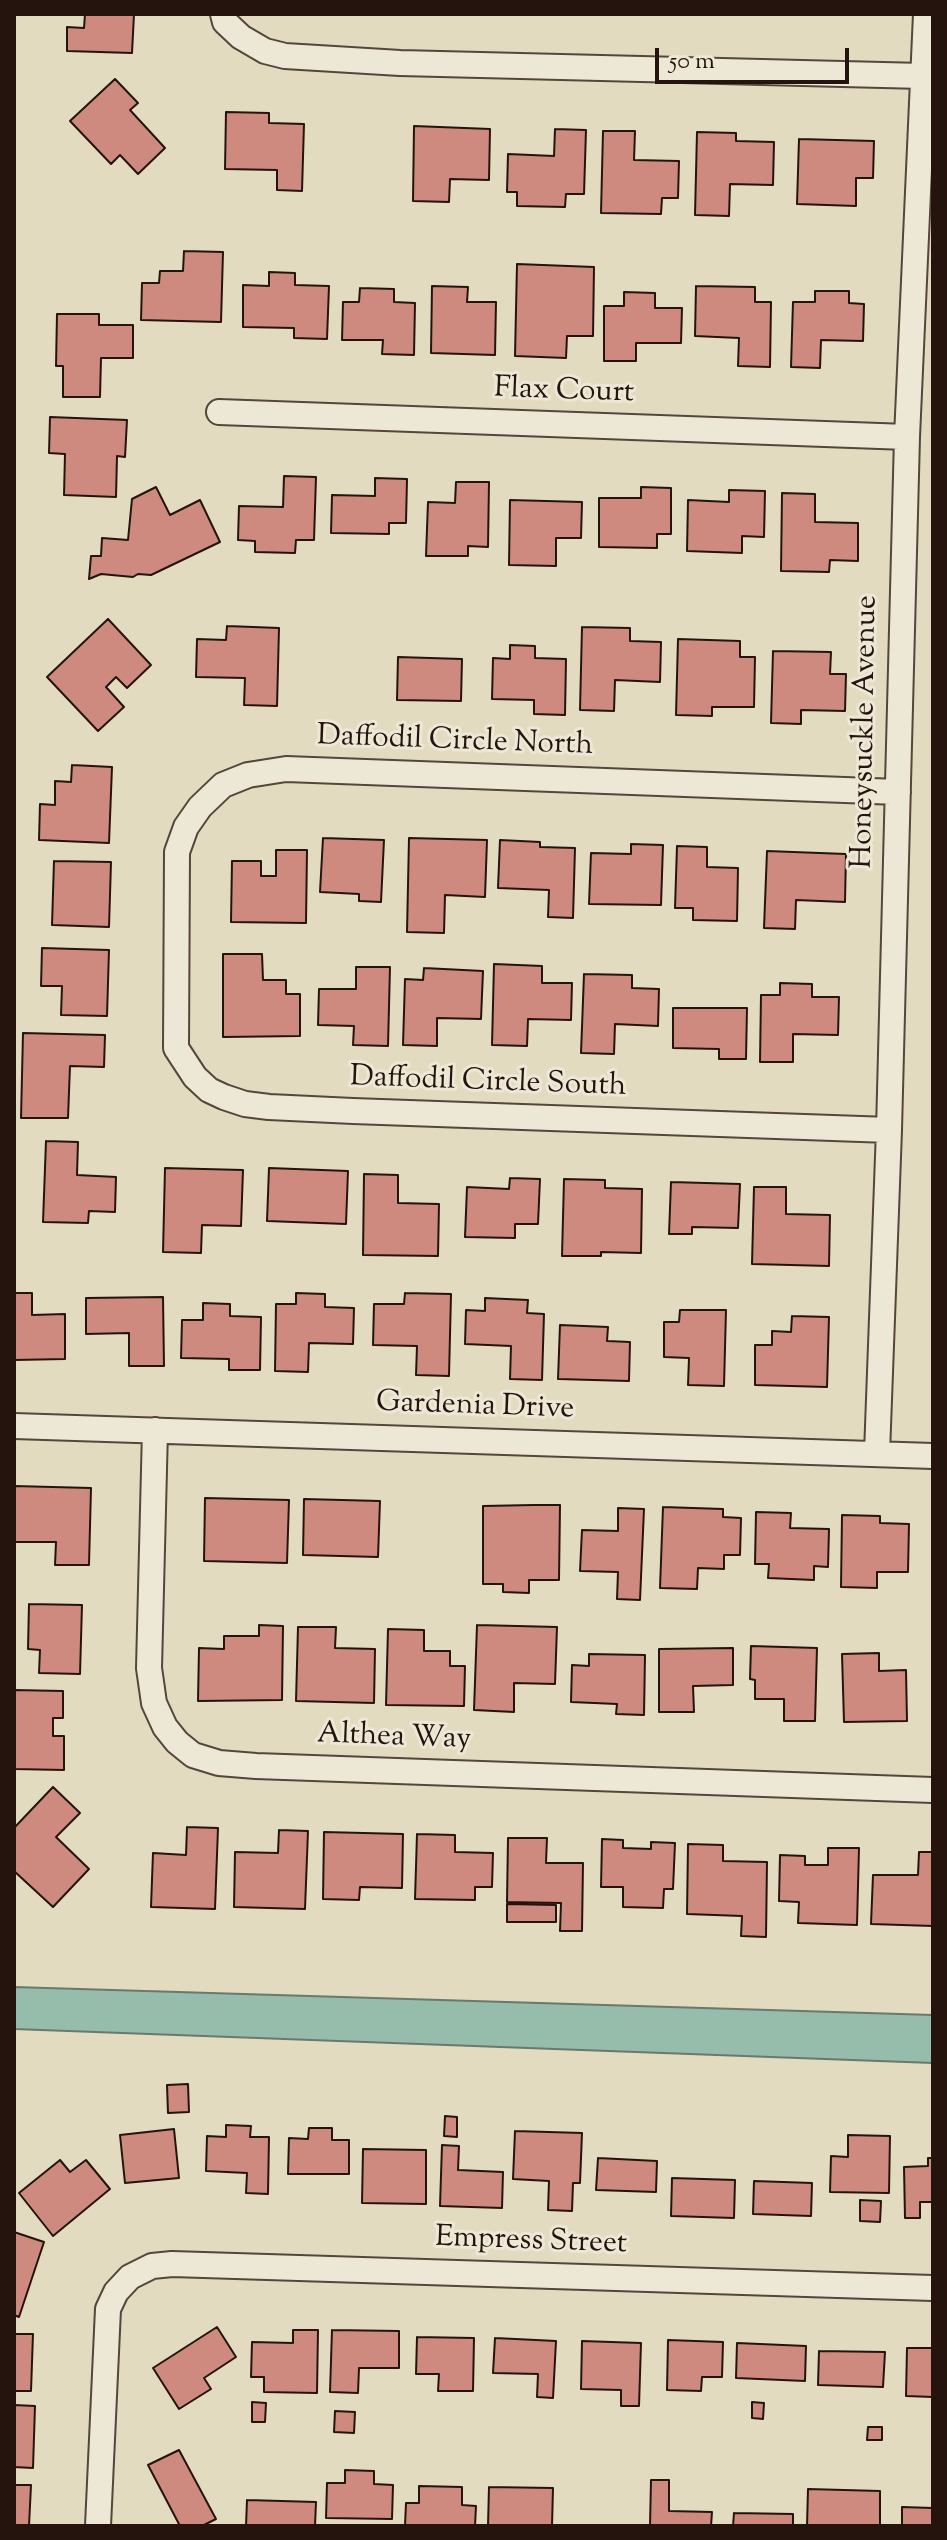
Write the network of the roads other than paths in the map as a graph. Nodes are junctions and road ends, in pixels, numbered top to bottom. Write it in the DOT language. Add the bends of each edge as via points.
graph roads {
  1 [pos="223,14"];
  2 [pos="926,14"];
  3 [pos="923,76"];
  4 [pos="219,412"];
  5 [pos="907,437"];
  6 [pos="898,792"];
  7 [pos="175,981"];
  8 [pos="889,1130"];
  9 [pos="14,1426"];
  10 [pos="155,1430"];
  11 [pos="877,1453"];
  12 [pos="933,1456"];
  13 [pos="933,1790"];
  14 [pos="933,2288"];
  15 [pos="98,2526"];
  1 -- 3 [label="street" via="241,37 285,56"];
  2 -- 3 [label="street, Honeysuckle Avenue"];
  3 -- 5 [label="street, Honeysuckle Avenue"];
  4 -- 5 [label="street, Flax Court"];
  5 -- 6 [label="street, Honeysuckle Avenue"];
  6 -- 7 [label="street, Daffodil Circle North" via="286,769 248,775 223,785 200,807 177,852"];
  6 -- 8 [label="street, Honeysuckle Avenue"];
  7 -- 8 [label="street, Daffodil Circle South" via="176,1048 209,1090 245,1104"];
  8 -- 11 [label="street, Honeysuckle Avenue"];
  9 -- 10 [label="street, Gardenia Drive"];
  10 -- 11 [label="street, Gardenia Drive"];
  10 -- 13 [label="street, Althea Way" via="149,1668 154,1703 165,1727 193,1755 256,1766"];
  11 -- 12 [label="street, Gardenia Drive"];
  14 -- 15 [label="street, Empress Street" via="152,2266 130,2277 108,2309"];
}
